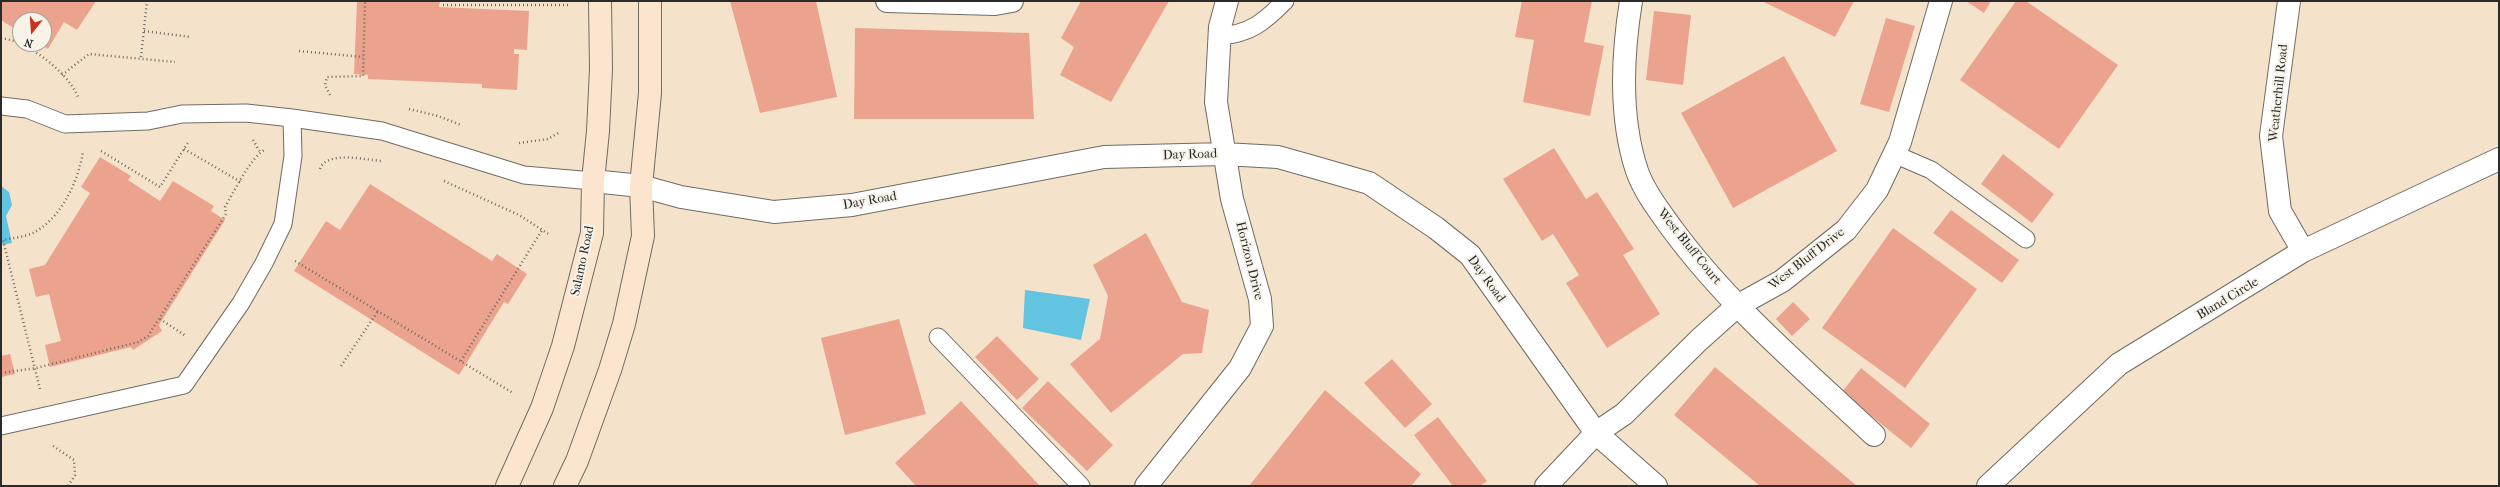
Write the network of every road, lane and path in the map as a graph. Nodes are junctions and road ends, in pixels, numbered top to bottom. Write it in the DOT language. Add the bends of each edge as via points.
graph roads {
  1 [pos="147,1"];
  2 [pos="365,1"];
  3 [pos="443,1"];
  4 [pos="600,1"];
  5 [pos="650,1"];
  6 [pos="887,1"];
  7 [pos="1012,1"];
  8 [pos="1227,1"];
  9 [pos="1285,1"];
  10 [pos="1631,1"];
  11 [pos="1941,1"];
  12 [pos="2289,1"];
  13 [pos="574,5"];
  14 [pos="144,31"];
  15 [pos="1220,36"];
  16 [pos="191,37"];
  17 [pos="1,38"];
  18 [pos="12,40"];
  19 [pos="299,51"];
  20 [pos="36,52"];
  21 [pos="364,57"];
  22 [pos="141,58"];
  23 [pos="175,62"];
  24 [pos="62,75"];
  25 [pos="334,97"];
  26 [pos="1,106"];
  27 [pos="292,118"];
  28 [pos="84,124"];
  29 [pos="84,140"];
  30 [pos="267,148"];
  31 [pos="184,149"];
  32 [pos="1224,154"];
  33 [pos="1894,154"];
  34 [pos="2499,159"];
  35 [pos="177,162"];
  36 [pos="389,162"];
  37 [pos="318,175"];
  38 [pos="438,178"];
  39 [pos="593,181"];
  40 [pos="241,182"];
  41 [pos="641,186"];
  42 [pos="542,230"];
  43 [pos="550,234"];
  44 [pos="2026,239"];
  45 [pos="2,240"];
  46 [pos="2303,251"];
  47 [pos="297,254"];
  48 [pos="1737,306"];
  49 [pos="378,310"];
  50 [pos="160,319"];
  51 [pos="938,337"];
  52 [pos="192,339"];
  53 [pos="462,361"];
  54 [pos="341,366"];
  55 [pos="36,368"];
  56 [pos="1,373"];
  57 [pos="40,392"];
  58 [pos="513,393"];
  59 [pos="1,426"];
  60 [pos="1596,433"];
  61 [pos="1874,435"];
  62 [pos="53,446"];
  63 [pos="68,486"];
  64 [pos="508,486"];
  65 [pos="565,486"];
  66 [pos="1081,486"];
  67 [pos="1146,486"];
  68 [pos="1546,486"];
  69 [pos="1656,486"];
  70 [pos="1988,486"];
  1 -- 14 [label="path"];
  2 -- 21 [label="path"];
  3 -- 13 [label="path" via="443,5"];
  4 -- 39 [label="main road, Salamo Road" via="601,69"];
  5 -- 41 [label="main road" via="650,94"];
  6 -- 7 [label="street" via="995,4"];
  8 -- 15 [label="street, Horizon Drive"];
  9 -- 15 [label="lane" via="1271,15 1243,33"];
  10 -- 48 [label="street, West Bluff Court" via="1627,24 1623,97 1629,141 1638,173 1656,207 1688,250"];
  11 -- 33 [label="street, West Bluff Drive" via="1900,142"];
  12 -- 46 [label="street, Weatherhill Road" via="2272,136 2280,211"];
  14 -- 16 [label="path"];
  14 -- 22 [label="path"];
  15 -- 32 [label="street, Horizon Drive" via="1216,102"];
  17 -- 18 [label="path"];
  19 -- 21 [label="path"];
  20 -- 24 [label="path"];
  21 -- 25 [label="path" via="363,76 327,77 325,85 328,94"];
  22 -- 23 [label="path"];
  22 -- 24 [label="path" via="89,54"];
  24 -- 28 [label="path" via="76,92 83,109"];
  26 -- 28 [label="lane" via="27,109 65,124"];
  27 -- 28 [label="lane" via="246,113 190,114 148,121"];
  27 -- 39 [label="lane" via="382,131 524,175"];
  27 -- 59 [label="lane" via="293,156 283,224 241,303 184,385"];
  28 -- 29 [label="path"];
  29 -- 35 [label="path" via="160,187"];
  29 -- 45 [label="path" via="82,161 74,182 63,203 50,219 33,233"];
  30 -- 40 [label="path" via="260,152"];
  31 -- 40 [label="path"];
  32 -- 41 [label="street, Day Road" via="1104,158 852,205 774,212 681,197"];
  32 -- 60 [label="street, Day Road" via="1278,157 1369,183 1436,228 1470,255"];
  32 -- 67 [label="street, Horizon Drive" via="1232,199 1260,299 1262,326 1240,368"];
  33 -- 44 [label="lane" via="1931,170"];
  33 -- 48 [label="street, West Bluff Drive" via="1877,190 1846,230 1782,281"];
  34 -- 46 [label="street, Bland Circle"];
  36 -- 37 [label="path" via="335,157 322,164"];
  38 -- 42 [label="path" via="519,215"];
  39 -- 41 [label="street, Day Road"];
  39 -- 64 [label="main road, Salamo Road" via="592,233 563,346 542,408"];
  40 -- 50 [label="path" via="225,207 226,214"];
  41 -- 65 [label="main road" via="643,236 624,324 596,413"];
  42 -- 43 [label="path"];
  42 -- 53 [label="path"];
  45 -- 55 [label="path"];
  46 -- 70 [label="street, Bland Circle" via="2119,364"];
  47 -- 49 [label="path" via="294,261"];
  48 -- 60 [label="street, West Bluff Drive" via="1624,414"];
  48 -- 61 [label="street, West Bluff Court"];
  49 -- 53 [label="path"];
  49 -- 54 [label="path"];
  50 -- 52 [label="path"];
  50 -- 55 [label="path" via="148,336 138,342"];
  51 -- 66 [label="lane"];
  53 -- 58 [label="path"];
  55 -- 56 [label="path"];
  55 -- 57 [label="path"];
  60 -- 68 [label="street, West Bluff Drive"];
  60 -- 69 [label="street, Day Road"];
  62 -- 63 [label="path" via="74,460 75,475"];
}
